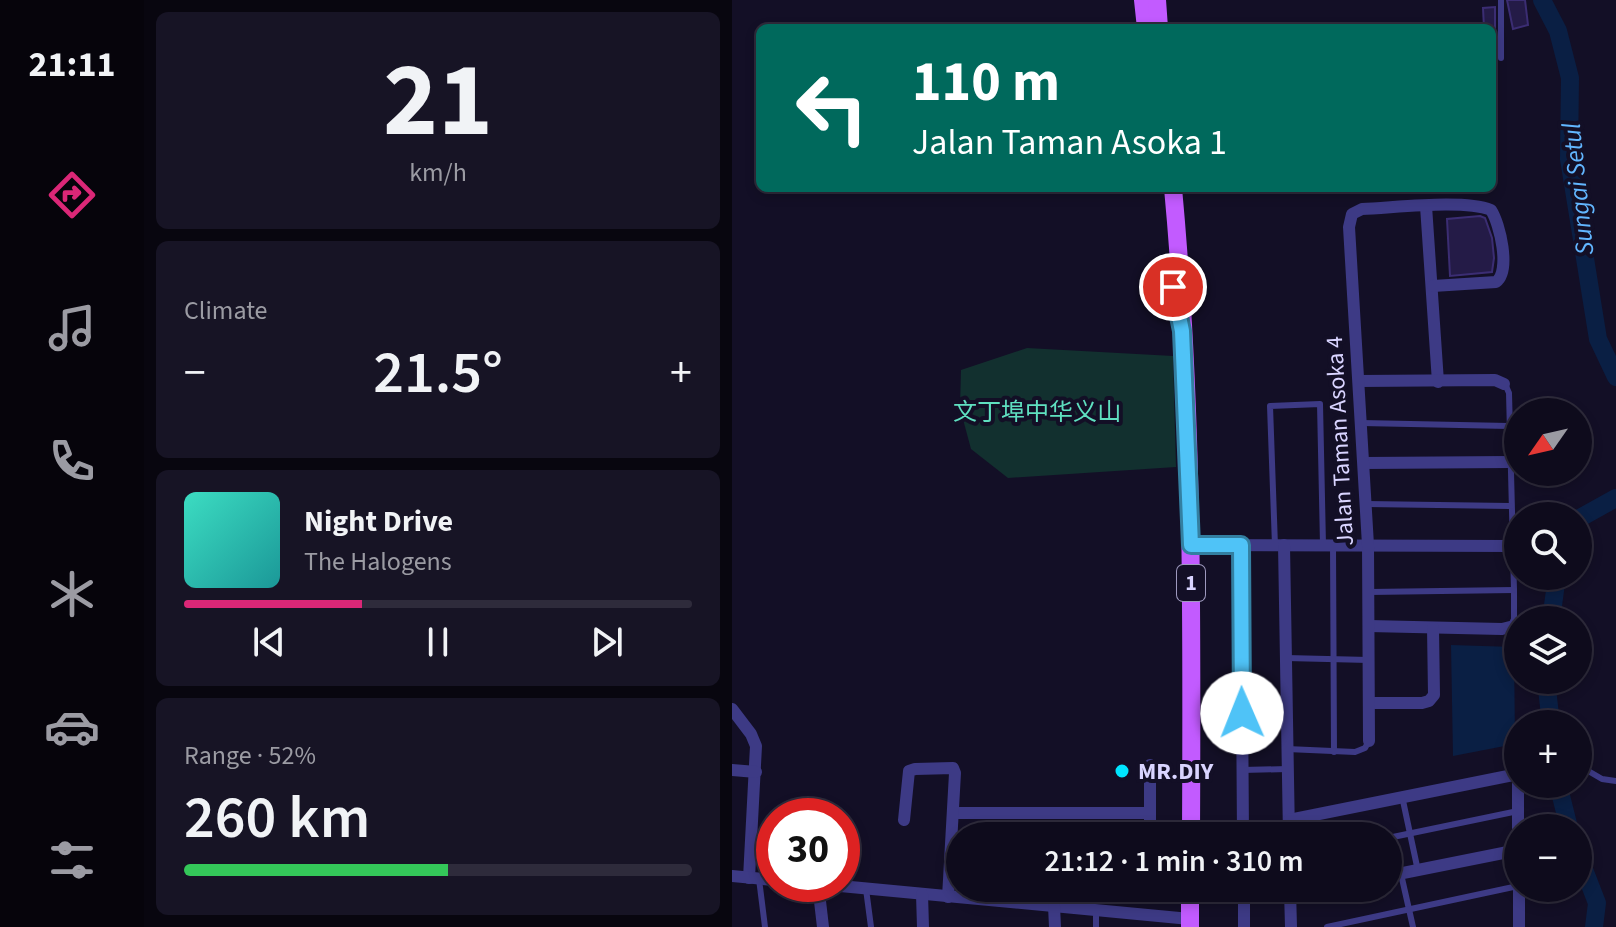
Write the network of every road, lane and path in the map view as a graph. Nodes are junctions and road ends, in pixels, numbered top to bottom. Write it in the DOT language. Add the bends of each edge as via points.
graph roads {
  1 [pos="1501,0"];
  2 [pos="1154,1"];
  3 [pos="1147,24"];
  4 [pos="1158,24"];
  5 [pos="1501,58"];
  6 [pos="1161,192"];
  7 [pos="1173,192"];
  8 [pos="1426,206"];
  9 [pos="1433,286"];
  10 [pos="1182,331"];
  11 [pos="1359,381"];
  12 [pos="1438,382"];
  13 [pos="1504,384"];
  14 [pos="1509,398"];
  15 [pos="1361,423"];
  16 [pos="1504,426"];
  17 [pos="1504,462"];
  18 [pos="1364,463"];
  19 [pos="1366,504"];
  20 [pos="1504,506"];
  21 [pos="1191,545"];
  22 [pos="1241,545"];
  23 [pos="1328,545"];
  24 [pos="1368,545"];
  25 [pos="1280,546"];
  26 [pos="1504,546"];
  27 [pos="1514,590"];
  28 [pos="1369,592"];
  29 [pos="1514,606"];
  30 [pos="1369,626"];
  31 [pos="1504,627"];
  32 [pos="1433,628"];
  33 [pos="1286,658"];
  34 [pos="1333,659"];
  35 [pos="1369,660"];
  36 [pos="1369,703"];
  37 [pos="732,709"];
  38 [pos="1369,741"];
  39 [pos="1287,749"];
  40 [pos="1334,752"];
  41 [pos="1150,765"];
  42 [pos="1288,769"];
  43 [pos="732,770"];
  44 [pos="1242,770"];
  45 [pos="756,772"];
  46 [pos="1592,773"];
  47 [pos="1504,777"];
  48 [pos="1616,781"];
  49 [pos="1402,796"];
  50 [pos="1518,798"];
  51 [pos="1518,811"];
  52 [pos="955,813"];
  53 [pos="1150,813"];
  54 [pos="904,820"];
  55 [pos="1289,820"];
  56 [pos="955,822"];
  57 [pos="1150,822"];
  58 [pos="1191,822"];
  59 [pos="1243,822"];
  60 [pos="1410,833"];
  61 [pos="1402,835"];
  62 [pos="1504,853"];
  63 [pos="1418,871"];
  64 [pos="1402,874"];
  65 [pos="732,876"];
  66 [pos="754,878"];
  67 [pos="860,888"];
  68 [pos="866,889"];
  69 [pos="1504,890"];
  70 [pos="1402,892"];
  71 [pos="922,894"];
  72 [pos="946,897"];
  73 [pos="821,902"];
  74 [pos="1007,902"];
  75 [pos="1190,902"];
  76 [pos="1244,902"];
  77 [pos="1290,902"];
  78 [pos="1517,902"];
  79 [pos="1054,906"];
  80 [pos="1096,910"];
  81 [pos="1409,910"];
  82 [pos="1148,921"];
  83 [pos="1190,923"];
  84 [pos="1516,926"];
  85 [pos="765,927"];
  86 [pos="823,927"];
  87 [pos="871,927"];
  88 [pos="923,927"];
  89 [pos="1055,927"];
  90 [pos="1096,927"];
  91 [pos="1244,927"];
  92 [pos="1291,927"];
  93 [pos="1327,927"];
  94 [pos="1413,927"];
  1 -- 5 [label="lane"];
  2 -- 3 [label="main road"];
  2 -- 4 [label="main road"];
  6 -- 10 [label="main road, 1"];
  7 -- 10 [label="main road, 1"];
  8 -- 9 [label="street"];
  8 -- 9 [label="street" via="1491,210 1502,246 1504,273 1496,282"];
  8 -- 11 [label="street, Jalan Taman Asoka 4" via="1362,209 1350,219"];
  9 -- 12 [label="street"];
  10 -- 21 [label="main road, 1"];
  11 -- 12 [label="street"];
  11 -- 15 [label="street, Jalan Taman Asoka 4"];
  12 -- 13 [label="street"];
  13 -- 14 [label="lane"];
  15 -- 16 [label="lane"];
  15 -- 18 [label="street, Jalan Taman Asoka 4"];
  17 -- 18 [label="street"];
  18 -- 19 [label="street, Jalan Taman Asoka 4"];
  19 -- 20 [label="lane"];
  19 -- 24 [label="street, Jalan Taman Asoka 4"];
  21 -- 22 [label="street"];
  21 -- 58 [label="main road, 1"];
  22 -- 25 [label="street"];
  22 -- 44 [label="street"];
  23 -- 24 [label="street"];
  23 -- 25 [label="street"];
  23 -- 25 [label="lane" via="1320,404 1270,406"];
  23 -- 34 [label="lane"];
  24 -- 26 [label="street"];
  24 -- 28 [label="street, Jalan Taman Asoka 4"];
  25 -- 33 [label="street"];
  27 -- 28 [label="lane"];
  27 -- 29 [label="lane"];
  28 -- 30 [label="street, Jalan Taman Asoka 4"];
  30 -- 32 [label="street"];
  30 -- 35 [label="street, Jalan Taman Asoka 4"];
  31 -- 32 [label="street"];
  32 -- 36 [label="street" via="1434,695 1429,701"];
  33 -- 34 [label="lane"];
  33 -- 39 [label="street"];
  34 -- 35 [label="lane"];
  34 -- 40 [label="lane"];
  35 -- 36 [label="street, Jalan Taman Asoka 4"];
  36 -- 38 [label="street, Jalan Taman Asoka 4"];
  37 -- 45 [label="street" via="756,746"];
  38 -- 40 [label="lane" via="1355,752"];
  39 -- 40 [label="lane"];
  39 -- 42 [label="street"];
  41 -- 53 [label="street"];
  42 -- 44 [label="lane"];
  42 -- 55 [label="street"];
  43 -- 45 [label="street"];
  44 -- 59 [label="street"];
  45 -- 66 [label="street"];
  46 -- 48 [label="lane"];
  47 -- 49 [label="street"];
  49 -- 55 [label="street"];
  49 -- 60 [label="lane"];
  50 -- 51 [label="street"];
  51 -- 60 [label="lane"];
  52 -- 53 [label="street"];
  52 -- 54 [label="street" via="953,768 915,769 908,774"];
  52 -- 56 [label="street"];
  53 -- 57 [label="street"];
  60 -- 61 [label="lane"];
  60 -- 63 [label="lane"];
  62 -- 63 [label="street"];
  63 -- 64 [label="street"];
  65 -- 66 [label="street"];
  66 -- 85 [label="lane"];
  67 -- 68 [label="street"];
  68 -- 71 [label="street"];
  68 -- 87 [label="lane"];
  69 -- 81 [label="lane"];
  70 -- 81 [label="lane"];
  71 -- 72 [label="street"];
  71 -- 88 [label="street"];
  73 -- 86 [label="street"];
  74 -- 79 [label="street"];
  75 -- 83 [label="main road"];
  76 -- 91 [label="street"];
  77 -- 92 [label="street"];
  78 -- 84 [label="street"];
  79 -- 80 [label="street"];
  79 -- 89 [label="street"];
  80 -- 82 [label="street"];
  80 -- 90 [label="lane"];
  81 -- 93 [label="lane"];
  81 -- 94 [label="lane"];
  82 -- 83 [label="street"];
}
